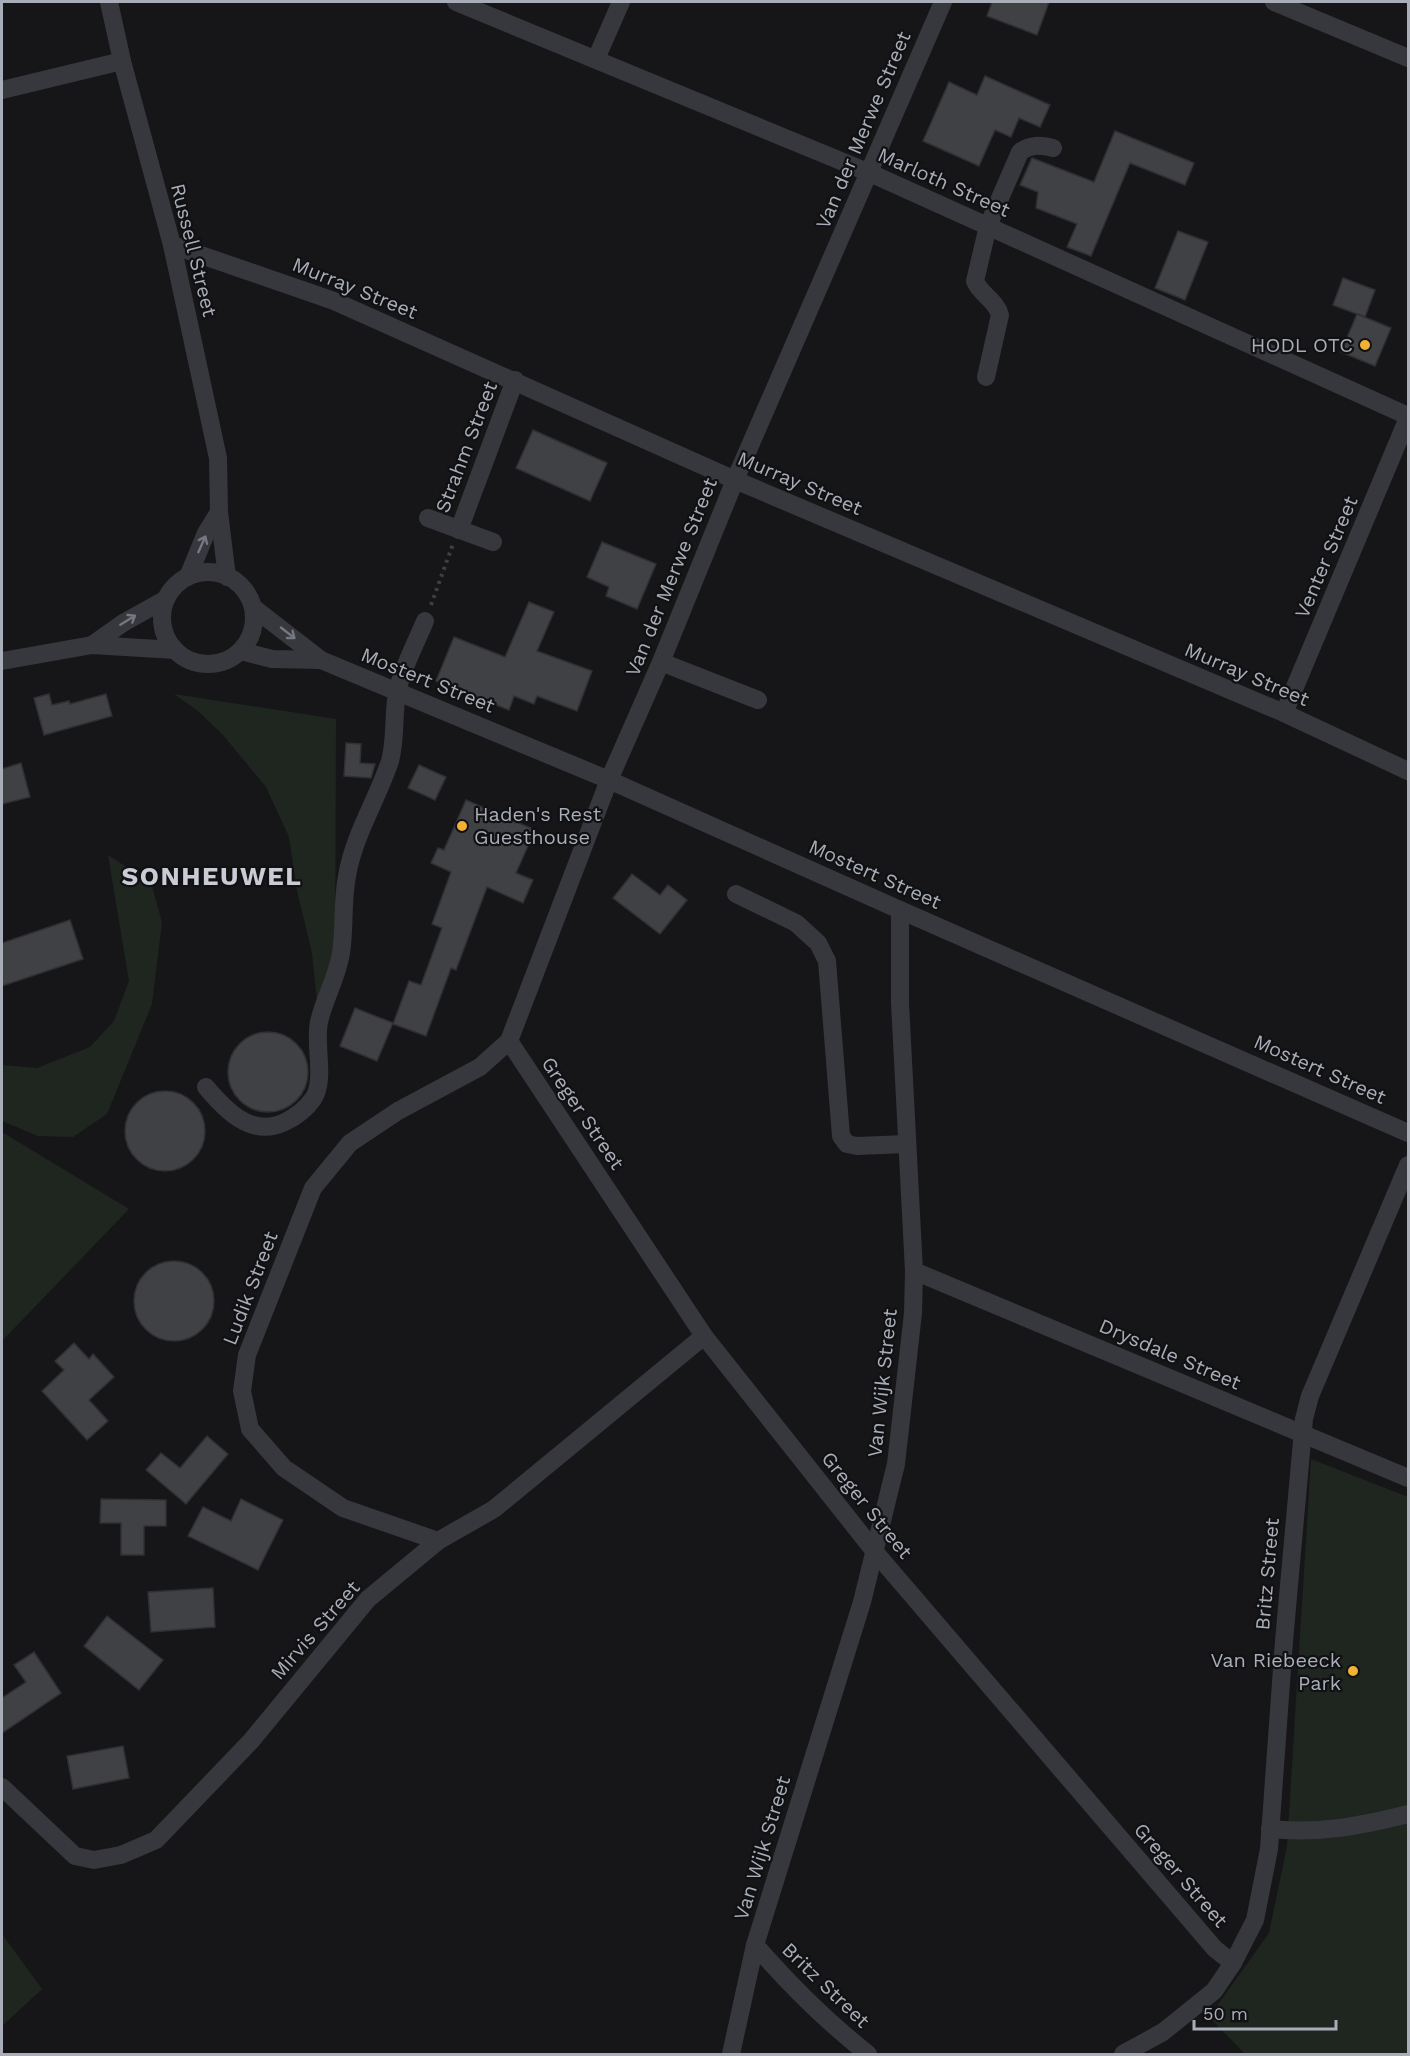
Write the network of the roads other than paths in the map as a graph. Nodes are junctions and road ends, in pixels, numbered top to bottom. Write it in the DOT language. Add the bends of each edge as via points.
graph roads {
  1 [pos="109,2"];
  2 [pos="456,2"];
  3 [pos="621,2"];
  4 [pos="943,2"];
  5 [pos="1274,2"];
  6 [pos="1408,58"];
  7 [pos="596,59"];
  8 [pos="122,61"];
  9 [pos="2,90"];
  10 [pos="1053,148"];
  11 [pos="870,173"];
  12 [pos="988,226"];
  13 [pos="172,245"];
  14 [pos="986,377"];
  15 [pos="515,380"];
  16 [pos="1408,417"];
  17 [pos="735,480"];
  18 [pos="219,512"];
  19 [pos="428,518"];
  20 [pos="459,530"];
  21 [pos="493,542"];
  22 [pos="188,577"];
  23 [pos="227,577"];
  24 [pos="166,599"];
  25 [pos="254,608"];
  26 [pos="425,621"];
  27 [pos="92,645"];
  28 [pos="175,650"];
  29 [pos="242,651"];
  30 [pos="321,660"];
  31 [pos="2,662"];
  32 [pos="661,662"];
  33 [pos="397,691"];
  34 [pos="758,700"];
  35 [pos="1284,713"];
  36 [pos="1408,771"];
  37 [pos="609,780"];
  38 [pos="736,894"];
  39 [pos="900,910"];
  40 [pos="509,1041"];
  41 [pos="206,1087"];
  42 [pos="1408,1133"];
  43 [pos="907,1144"];
  44 [pos="1408,1165"];
  45 [pos="914,1271"];
  46 [pos="704,1336"];
  47 [pos="1302,1433"];
  48 [pos="1408,1478"];
  49 [pos="438,1541"];
  50 [pos="875,1552"];
  51 [pos="2,1787"];
  52 [pos="1408,1814"];
  53 [pos="1270,1830"];
  54 [pos="755,1945"];
  55 [pos="1233,1963"];
  56 [pos="732,2055"];
  57 [pos="868,2055"];
  58 [pos="1123,2055"];
  1 -- 8 [label="street, Russell Street"];
  2 -- 7 [label="street, Marloth Street"];
  3 -- 7 [label="street"];
  4 -- 11 [label="street, Van der Merwe Street"];
  5 -- 6 [label="street"];
  7 -- 11 [label="street, Marloth Street"];
  8 -- 9 [label="street"];
  8 -- 13 [label="street, Russell Street"];
  10 -- 12 [label="street" via="1038,145 1020,152"];
  11 -- 12 [label="street, Marloth Street"];
  11 -- 17 [label="street, Van der Merwe Street"];
  12 -- 14 [label="street" via="975,281 1000,315"];
  12 -- 16 [label="street, Marloth Street"];
  13 -- 15 [label="street, Murray Street" via="334,301"];
  13 -- 18 [label="street, Russell Street" via="218,458"];
  15 -- 17 [label="street, Murray Street"];
  15 -- 20 [label="street, Strahm Street"];
  16 -- 35 [label="street, Venter Street"];
  17 -- 32 [label="street, Van der Merwe Street"];
  17 -- 35 [label="street, Murray Street"];
  22 -- 18 [label="street, one-way"];
  18 -- 23 [label="street, Russell Street"];
  19 -- 20 [label="street"];
  20 -- 21 [label="street"];
  22 -- 23 [label="street" via="207,572"];
  22 -- 24 [label="street"];
  23 -- 25 [label="street" via="241,585"];
  27 -- 24 [label="street, one-way"];
  24 -- 28 [label="street" via="162,617 167,638"];
  25 -- 29 [label="street" via="252,635"];
  25 -- 30 [label="street, Mostert Street, one-way"];
  26 -- 33 [label="street"];
  27 -- 28 [label="street"];
  27 -- 31 [label="street"];
  28 -- 29 [label="street" via="189,660 208,664 227,661"];
  29 -- 30 [label="street, Mostert Street" via="272,659"];
  30 -- 33 [label="street, Mostert Street"];
  32 -- 34 [label="street"];
  32 -- 37 [label="street, Van der Merwe Street"];
  33 -- 37 [label="street, Mostert Street"];
  33 -- 41 [label="street" via="391,758 356,842 346,877 341,952 319,1022 314,1097 287,1121 260,1128 238,1119"];
  35 -- 36 [label="street, Murray Street"];
  37 -- 39 [label="street, Mostert Street"];
  37 -- 40 [label="street, Van der Merwe Street"];
  38 -- 43 [label="street" via="796,923 818,943 826,961 841,1136 847,1144 857,1146"];
  39 -- 42 [label="street, Mostert Street"];
  39 -- 43 [label="street, Van Wijk Street"];
  40 -- 46 [label="street, Greger Street"];
  40 -- 49 [label="street, Ludik Street" via="480,1067 398,1111 350,1143 313,1188 247,1355 242,1391 250,1430 284,1468 343,1508"];
  43 -- 45 [label="street, Van Wijk Street"];
  44 -- 47 [label="street, Britz Street" via="1310,1396"];
  45 -- 47 [label="street, Drysdale Street"];
  45 -- 50 [label="street, Van Wijk Street" via="896,1464"];
  46 -- 49 [label="street, Mirvis Street" via="494,1509"];
  46 -- 50 [label="street, Greger Street"];
  47 -- 48 [label="street, Drysdale Street"];
  47 -- 53 [label="street, Britz Street"];
  49 -- 51 [label="street, Mirvis Street" via="368,1599 251,1741 156,1840 121,1855 94,1860 75,1856"];
  50 -- 54 [label="street, Van Wijk Street"];
  50 -- 55 [label="street, Greger Street" via="1215,1949"];
  52 -- 53 [label="street" via="1353,1827"];
  53 -- 55 [label="street, Britz Street" via="1255,1920"];
  54 -- 56 [label="street, Van Wijk Street"];
  54 -- 57 [label="street, Britz Street" via="782,1976"];
  55 -- 58 [label="street, Britz Street" via="1214,1991 1163,2032"];
}
